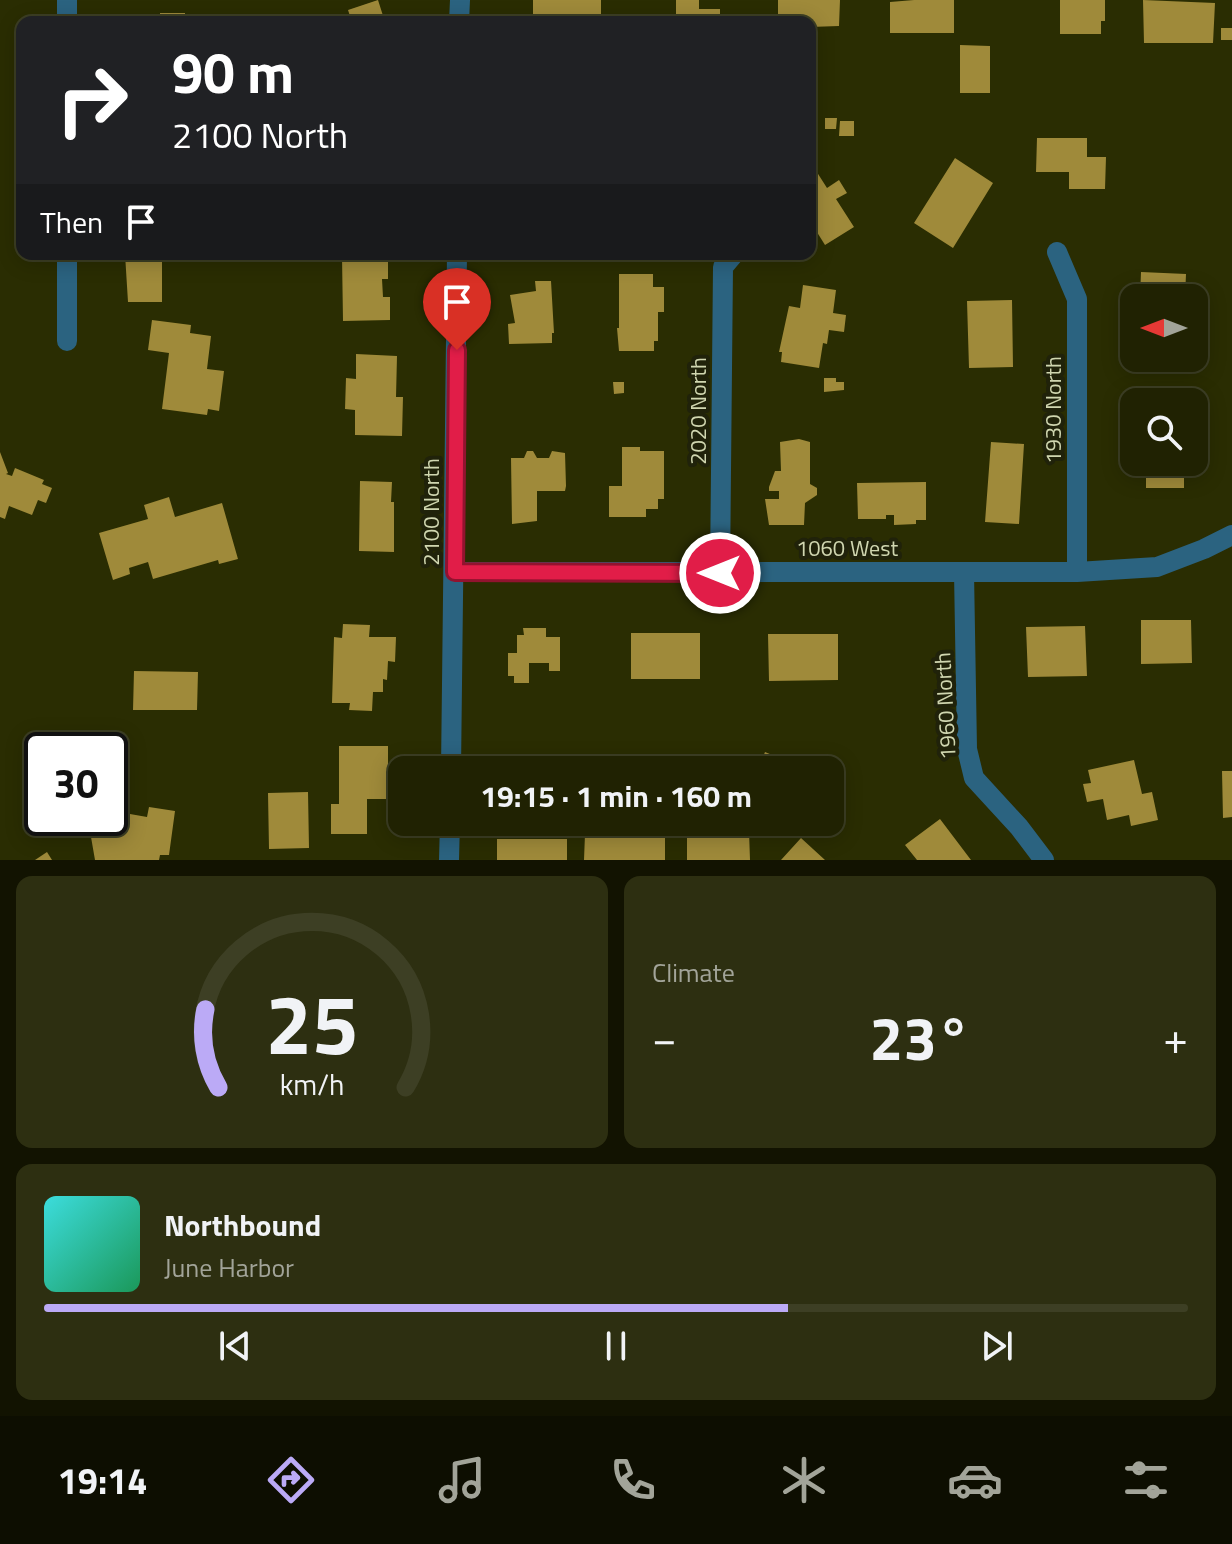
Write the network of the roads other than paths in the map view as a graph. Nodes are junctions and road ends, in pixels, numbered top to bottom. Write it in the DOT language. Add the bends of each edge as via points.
graph roads {
  1 [pos="1057,252"];
  2 [pos="67,260"];
  3 [pos="457,260"];
  4 [pos="729,260"];
  5 [pos="67,341"];
  6 [pos="1232,535"];
  7 [pos="455,572"];
  8 [pos="964,572"];
  9 [pos="1077,572"];
  10 [pos="720,573"];
  11 [pos="451,756"];
  12 [pos="450,836"];
  13 [pos="449,860"];
  14 [pos="1044,860"];
  1 -- 9 [label="street, 1930 North" via="1077,299"];
  2 -- 5 [label="street"];
  3 -- 7 [label="street, 2100 North"];
  4 -- 10 [label="street, 2020 North" via="723,267"];
  6 -- 9 [label="street, 1060 West" via="1157,567"];
  7 -- 10 [label="street, 1060 West"];
  7 -- 11 [label="street, 2100 North"];
  8 -- 9 [label="street, 1060 West"];
  8 -- 10 [label="street, 1060 West"];
  8 -- 14 [label="street, 1960 North" via="967,749 974,778"];
  12 -- 13 [label="street"];
}
